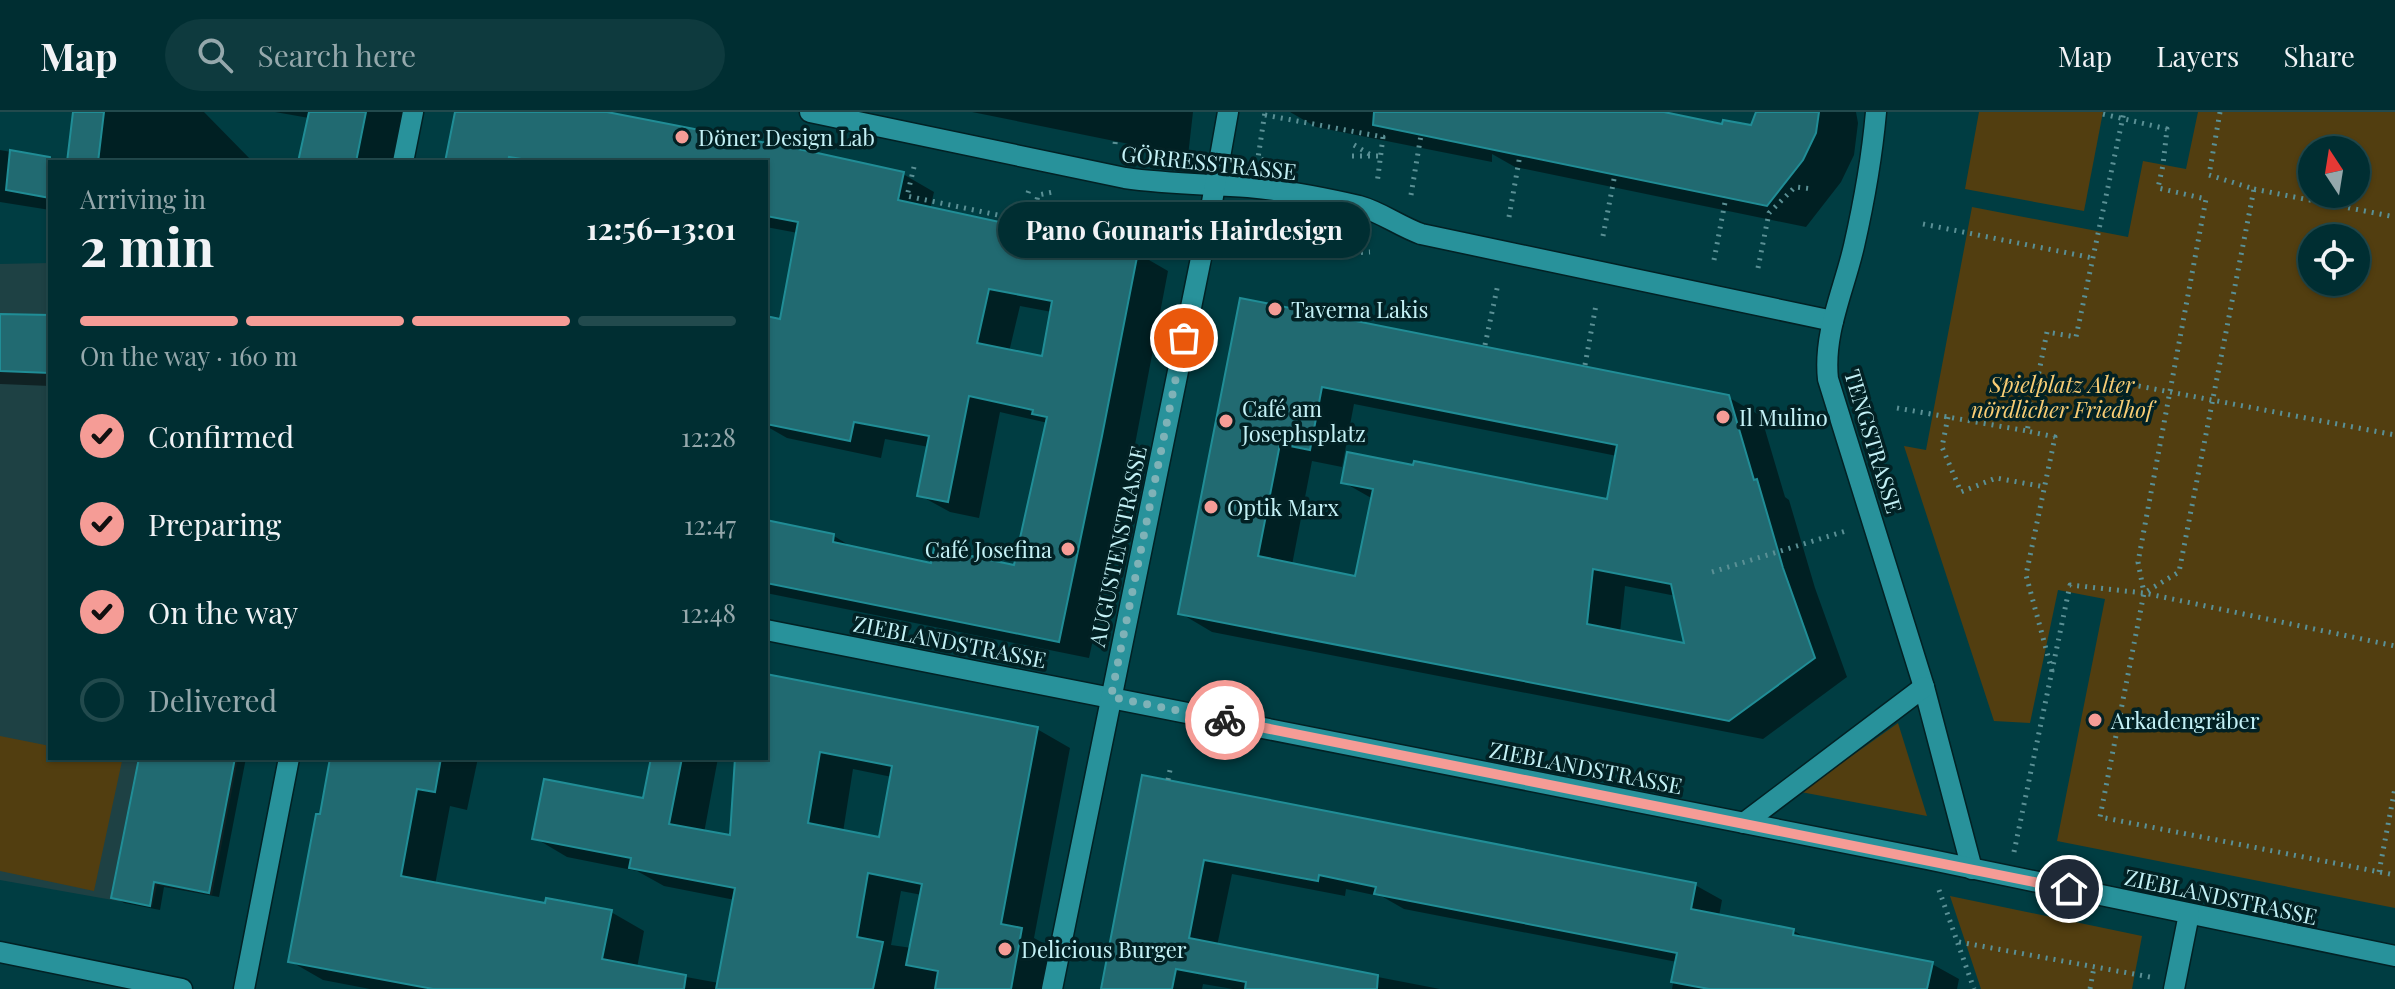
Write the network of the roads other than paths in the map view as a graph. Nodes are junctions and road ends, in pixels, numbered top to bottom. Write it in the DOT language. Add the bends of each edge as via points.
graph roads {
  1 [pos="413,112"];
  2 [pos="810,112"];
  3 [pos="1228,112"];
  4 [pos="1876,112"];
  5 [pos="403,160"];
  6 [pos="1215,185"];
  7 [pos="1833,321"];
  8 [pos="768,630"];
  9 [pos="1924,687"];
  10 [pos="1111,697"];
  11 [pos="289,760"];
  12 [pos="1744,823"];
  13 [pos="1972,869"];
  14 [pos="2189,914"];
  15 [pos="0,952"];
  16 [pos="2395,956"];
  17 [pos="2175,986"];
  18 [pos="182,989"];
  19 [pos="244,989"];
  20 [pos="1052,989"];
  1 -- 5 [label="street"];
  2 -- 6 [label="street, GÖRRESSTRASSE" via="1125,178"];
  3 -- 6 [label="street, AUGUSTENSTRASSE"];
  4 -- 7 [label="street, TENGSTRASSE" via="1856,237"];
  6 -- 7 [label="street, GÖRRESSTRASSE" via="1359,206 1421,234"];
  6 -- 10 [label="street, AUGUSTENSTRASSE"];
  7 -- 9 [label="street, TENGSTRASSE" via="1826,355 1828,379"];
  8 -- 10 [label="street, ZIEBLANDSTRASSE"];
  9 -- 12 [label="street"];
  9 -- 13 [label="street, TENGSTRASSE"];
  10 -- 12 [label="street, ZIEBLANDSTRASSE"];
  10 -- 20 [label="street, AUGUSTENSTRASSE"];
  11 -- 19 [label="street"];
  12 -- 13 [label="street, ZIEBLANDSTRASSE"];
  13 -- 14 [label="street, ZIEBLANDSTRASSE"];
  14 -- 16 [label="street, ZIEBLANDSTRASSE"];
  14 -- 17 [label="street"];
  15 -- 18 [label="street"];
}
